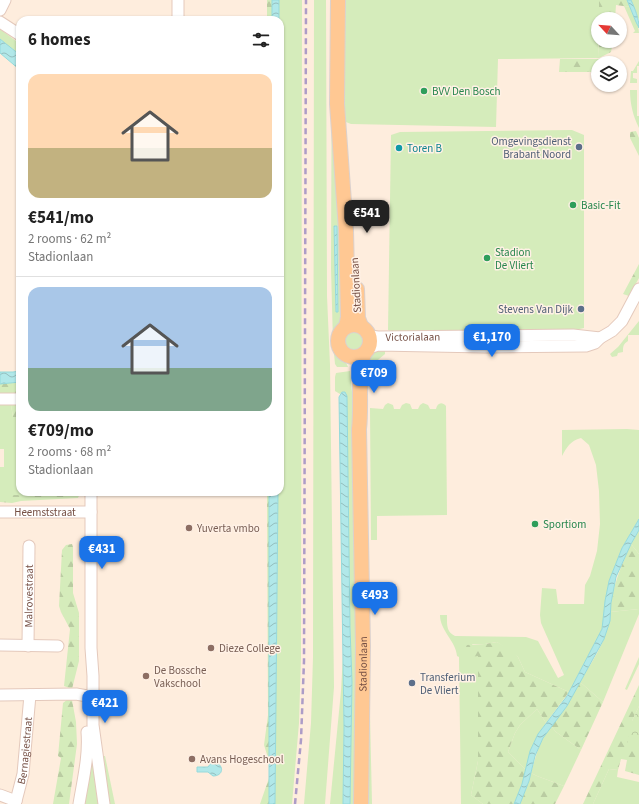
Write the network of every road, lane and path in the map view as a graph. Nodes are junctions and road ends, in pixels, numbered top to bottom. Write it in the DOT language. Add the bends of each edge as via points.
graph roads {
  1 [pos="5,0"];
  2 [pos="178,0"];
  3 [pos="338,0"];
  4 [pos="0,10"];
  5 [pos="178,16"];
  6 [pos="0,22"];
  7 [pos="16,33"];
  8 [pos="340,148"];
  9 [pos="639,289"];
  10 [pos="346,327"];
  11 [pos="366,341"];
  12 [pos="347,356"];
  13 [pos="0,399"];
  14 [pos="16,399"];
  15 [pos="359,429"];
  16 [pos="91,496"];
  17 [pos="0,512"];
  18 [pos="91,512"];
  19 [pos="30,546"];
  20 [pos="0,646"];
  21 [pos="28,646"];
  22 [pos="58,646"];
  23 [pos="30,695"];
  24 [pos="0,696"];
  25 [pos="89,696"];
  26 [pos="0,795"];
  27 [pos="15,802"];
  28 [pos="79,804"];
  29 [pos="104,804"];
  30 [pos="361,804"];
  1 -- 4 [label="street"];
  2 -- 5 [label="street"];
  3 -- 8 [label="main road, Stadionlaan" via="337,104"];
  6 -- 7 [label="street"];
  8 -- 10 [label="main road, Stadionlaan" via="347,256"];
  8 -- 11 [label="main road, Stadionlaan" via="353,212 358,318"];
  9 -- 11 [label="street, Victorialaan" via="622,321 595,343 582,347 378,345"];
  10 -- 11 [label="main road" via="356,325"];
  10 -- 12 [label="main road" via="338,339 340,349"];
  11 -- 12 [label="main road" via="359,357"];
  11 -- 15 [label="main road, Stadionlaan" via="361,368"];
  12 -- 15 [label="main road, Stadionlaan" via="353,369"];
  13 -- 14 [label="street"];
  15 -- 30 [label="main road, Stadionlaan" via="363,646"];
  16 -- 18 [label="street"];
  17 -- 18 [label="street, Heemststraat"];
  18 -- 25 [label="street" via="93,657"];
  19 -- 21 [label="street, Malrovestraat"];
  20 -- 21 [label="street"];
  21 -- 22 [label="street"];
  23 -- 24 [label="street"];
  23 -- 25 [label="street"];
  23 -- 27 [label="street, Bernagiestraat" via="23,774"];
  25 -- 28 [label="street" via="86,714 87,759"];
  25 -- 29 [label="street"];
  26 -- 27 [label="street"];
}
